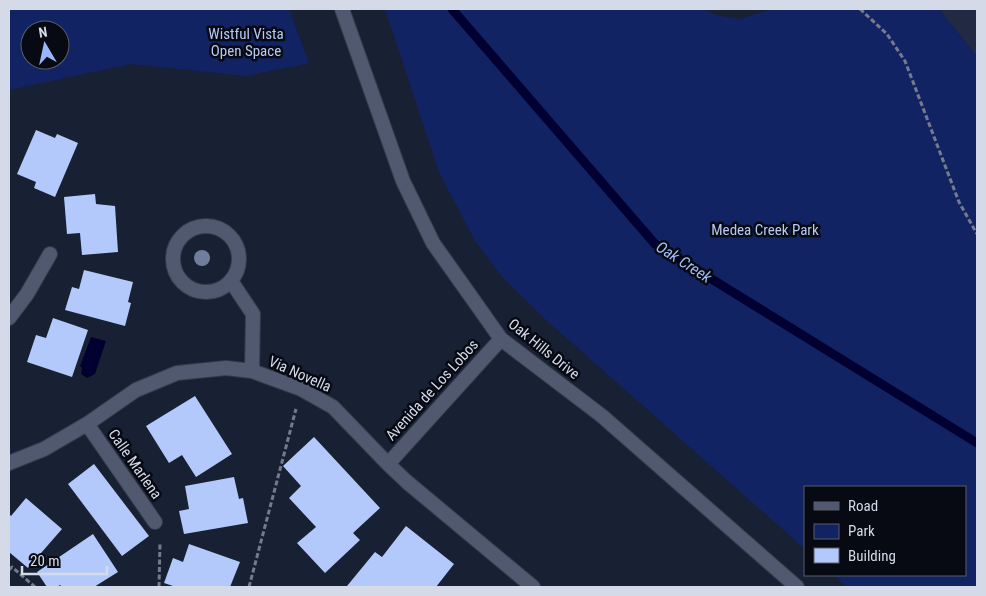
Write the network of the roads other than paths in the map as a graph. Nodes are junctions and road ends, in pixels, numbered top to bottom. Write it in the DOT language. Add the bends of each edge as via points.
graph roads {
  1 [pos="342,9"];
  2 [pos="50,254"];
  3 [pos="231,281"];
  4 [pos="9,318"];
  5 [pos="501,339"];
  6 [pos="252,371"];
  7 [pos="87,424"];
  8 [pos="9,464"];
  9 [pos="388,464"];
  10 [pos="155,522"];
  11 [pos="533,587"];
  12 [pos="798,587"];
  1 -- 5 [label="street, Oak Hills Drive" via="403,181 432,243"];
  2 -- 4 [label="street"];
  3 -- 3 [label="street" via="239,268 240,257 232,237 213,226 192,229 182,236 176,244 173,266 185,285 206,293 217,291"];
  3 -- 6 [label="street" via="253,314"];
  5 -- 9 [label="street, Avenida de Los Lobos"];
  5 -- 12 [label="street, Oak Hills Drive" via="602,416"];
  6 -- 7 [label="street, Via Novella" via="226,368 178,373 136,390"];
  6 -- 9 [label="street, Via Novella" via="301,389 333,406"];
  7 -- 8 [label="street, Via Novella" via="44,449"];
  7 -- 10 [label="street, Calle Marlena"];
  9 -- 11 [label="street, Via Novella"];
}
